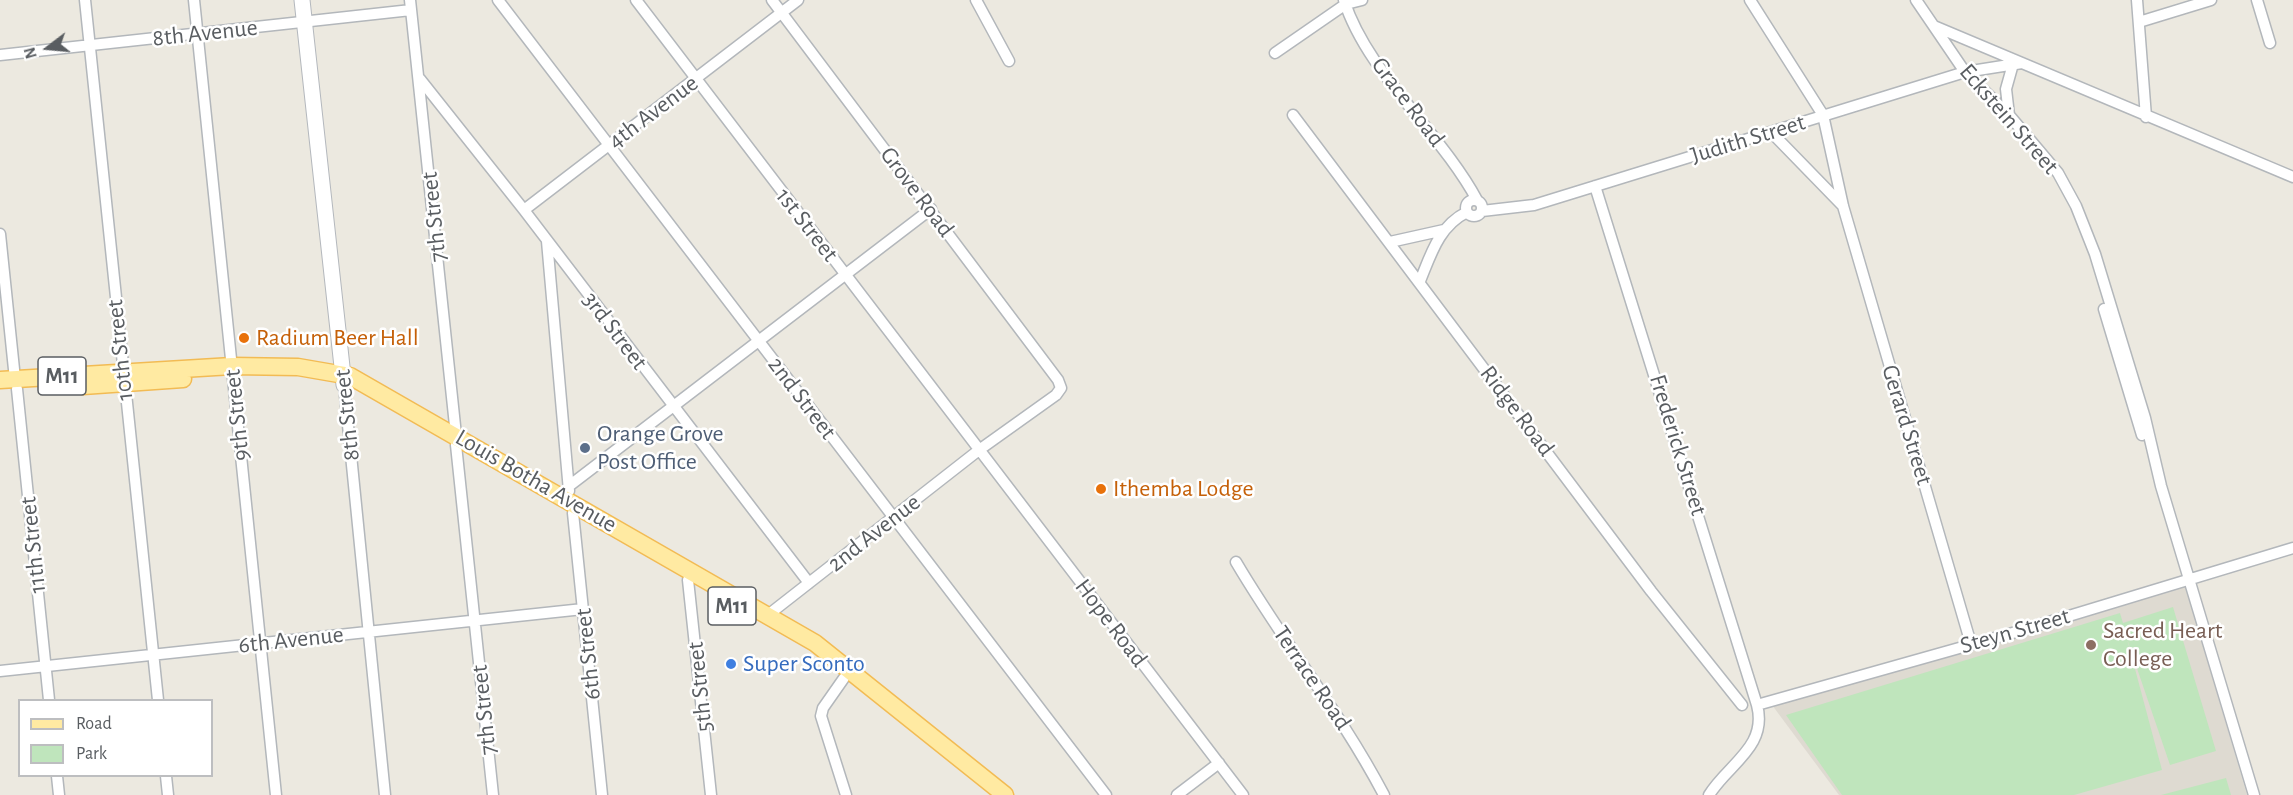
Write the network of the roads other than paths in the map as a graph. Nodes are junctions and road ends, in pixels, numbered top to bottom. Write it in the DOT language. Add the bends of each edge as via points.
graph roads {
  1 [pos="85,0"];
  2 [pos="194,0"];
  3 [pos="302,0"];
  4 [pos="498,0"];
  5 [pos="636,0"];
  6 [pos="772,0"];
  7 [pos="798,0"];
  8 [pos="976,0"];
  9 [pos="1362,0"];
  10 [pos="1750,0"];
  11 [pos="1916,0"];
  12 [pos="2137,0"];
  13 [pos="2211,0"];
  14 [pos="2257,0"];
  15 [pos="1345,2"];
  16 [pos="410,5"];
  17 [pos="782,13"];
  18 [pos="304,22"];
  19 [pos="2139,22"];
  20 [pos="1933,26"];
  21 [pos="198,33"];
  22 [pos="2270,43"];
  23 [pos="89,46"];
  24 [pos="1275,53"];
  25 [pos="0,55"];
  26 [pos="1009,62"];
  27 [pos="2018,63"];
  28 [pos="1965,72"];
  29 [pos="420,79"];
  30 [pos="696,80"];
  31 [pos="1293,115"];
  32 [pos="1823,115"];
  33 [pos="2009,115"];
  34 [pos="2146,117"];
  35 [pos="1771,132"];
  36 [pos="609,146"];
  37 [pos="2293,177"];
  38 [pos="1595,186"];
  39 [pos="1477,200"];
  40 [pos="1843,206"];
  41 [pos="524,210"];
  42 [pos="931,210"];
  43 [pos="1482,211"];
  44 [pos="1467,212"];
  45 [pos="1444,230"];
  46 [pos="0,234"];
  47 [pos="547,241"];
  48 [pos="1390,242"];
  49 [pos="845,274"];
  50 [pos="1420,281"];
  51 [pos="759,341"];
  52 [pos="232,371"];
  53 [pos="124,377"];
  54 [pos="343,380"];
  55 [pos="8,384"];
  56 [pos="1060,384"];
  57 [pos="673,407"];
  58 [pos="456,440"];
  59 [pos="979,450"];
  60 [pos="571,500"];
  61 [pos="893,516"];
  62 [pos="2293,548"];
  63 [pos="1236,562"];
  64 [pos="2188,578"];
  65 [pos="688,580"];
  66 [pos="809,583"];
  67 [pos="583,609"];
  68 [pos="768,615"];
  69 [pos="474,621"];
  70 [pos="369,632"];
  71 [pos="260,644"];
  72 [pos="1971,644"];
  73 [pos="153,655"];
  74 [pos="46,666"];
  75 [pos="0,671"];
  76 [pos="844,678"];
  77 [pos="49,699"];
  78 [pos="158,699"];
  79 [pos="1742,705"];
  80 [pos="1758,705"];
  81 [pos="1219,763"];
  82 [pos="57,777"];
  83 [pos="166,777"];
  84 [pos="59,795"];
  85 [pos="168,795"];
  86 [pos="276,795"];
  87 [pos="385,795"];
  88 [pos="493,795"];
  89 [pos="602,795"];
  90 [pos="711,795"];
  91 [pos="846,795"];
  92 [pos="989,795"];
  93 [pos="1005,795"];
  94 [pos="1106,795"];
  95 [pos="1177,795"];
  96 [pos="1243,795"];
  97 [pos="1384,795"];
  98 [pos="1709,795"];
  99 [pos="2254,795"];
  1 -- 23 [label="street, 10th Street"];
  2 -- 21 [label="street, 9th Street"];
  3 -- 18 [label="main road, 8th Street"];
  4 -- 36 [label="street, 2nd Street"];
  5 -- 30 [label="street, 1st Street"];
  6 -- 17 [label="street, Grove Road"];
  7 -- 17 [label="street, 4th Avenue"];
  8 -- 26 [label="street"];
  9 -- 15 [label="street"];
  10 -- 32 [label="street, Gerard Street"];
  11 -- 20 [label="street, Eckstein Street"];
  12 -- 19 [label="street"];
  13 -- 19 [label="street"];
  14 -- 22 [label="street"];
  15 -- 24 [label="street"];
  15 -- 39 [label="street, Grace Road" via="1361,39"];
  16 -- 18 [label="street, 8th Avenue"];
  16 -- 29 [label="street, 7th Street"];
  17 -- 30 [label="street, 4th Avenue"];
  17 -- 42 [label="street, Grove Road"];
  18 -- 21 [label="street, 8th Avenue"];
  18 -- 54 [label="main road, 8th Street"];
  19 -- 34 [label="street"];
  20 -- 27 [label="street"];
  20 -- 28 [label="street, Eckstein Street"];
  21 -- 23 [label="street, 8th Avenue"];
  21 -- 52 [label="street, 9th Street"];
  23 -- 25 [label="street, 8th Avenue"];
  23 -- 53 [label="street, 10th Street"];
  27 -- 28 [label="street, Judith Street"];
  27 -- 33 [label="street" via="2006,83"];
  27 -- 34 [label="street"];
  28 -- 32 [label="street, Judith Street"];
  28 -- 33 [label="street, Eckstein Street"];
  29 -- 41 [label="street, 3rd Street"];
  29 -- 58 [label="street, 7th Street"];
  30 -- 36 [label="street, 4th Avenue"];
  30 -- 49 [label="street, 1st Street"];
  31 -- 48 [label="street, Ridge Road"];
  32 -- 35 [label="street, Judith Street"];
  32 -- 40 [label="street, Gerard Street"];
  33 -- 64 [label="street, Eckstein Street" via="2058,173 2076,206 2117,353"];
  34 -- 37 [label="street"];
  35 -- 38 [label="street, Judith Street"];
  35 -- 40 [label="street, Gerard Street"];
  36 -- 41 [label="street, 4th Avenue"];
  36 -- 51 [label="street, 2nd Street"];
  38 -- 43 [label="street, Judith Street" via="1529,206"];
  38 -- 80 [label="street, Frederick Street"];
  39 -- 43 [label="street"];
  39 -- 44 [label="street" via="1467,204"];
  40 -- 72 [label="street, Gerard Street"];
  41 -- 47 [label="street, 3rd Street"];
  42 -- 49 [label="street"];
  42 -- 56 [label="street, Grove Road"];
  43 -- 44 [label="street" via="1473,217"];
  44 -- 45 [label="street"];
  45 -- 48 [label="street"];
  45 -- 50 [label="street"];
  46 -- 55 [label="street, 11th Street"];
  47 -- 57 [label="street, 3rd Street"];
  47 -- 60 [label="street, 6th Street"];
  48 -- 50 [label="street, Ridge Road"];
  49 -- 51 [label="street"];
  49 -- 59 [label="street, 1st Street"];
  50 -- 79 [label="street, Ridge Road" via="1651,591"];
  51 -- 57 [label="street"];
  51 -- 61 [label="street, 2nd Street"];
  52 -- 53 [label="main road, Louis Botha Avenue / M11"];
  52 -- 54 [label="main road, Louis Botha Avenue / M11"];
  52 -- 71 [label="street, 9th Street"];
  53 -- 55 [label="main road, Louis Botha Avenue / M11"];
  53 -- 73 [label="street, 10th Street"];
  54 -- 58 [label="main road, Louis Botha Avenue / M11"];
  54 -- 70 [label="street, 8th Street"];
  55 -- 74 [label="street, 11th Street"];
  56 -- 59 [label="street, 2nd Avenue" via="1056,395"];
  57 -- 60 [label="street"];
  57 -- 66 [label="street, 3rd Street"];
  58 -- 60 [label="main road, Louis Botha Avenue / M11"];
  58 -- 69 [label="street, 7th Street"];
  59 -- 61 [label="street, 2nd Avenue"];
  59 -- 81 [label="street, Hope Road"];
  60 -- 65 [label="main road, Louis Botha Avenue / M11"];
  60 -- 67 [label="street, 6th Street"];
  60 -- 68 [label="main road, Louis Botha Avenue / M11"];
  61 -- 66 [label="street, 2nd Avenue"];
  61 -- 94 [label="street, 2nd Street"];
  62 -- 64 [label="street, Steyn Street"];
  63 -- 97 [label="street, Terrace Road" via="1346,728"];
  64 -- 72 [label="street, Steyn Street"];
  64 -- 99 [label="street, Eckstein Street"];
  65 -- 76 [label="main road, Louis Botha Avenue / M11" via="806,650"];
  65 -- 90 [label="street, 5th Street"];
  66 -- 68 [label="street, 2nd Avenue"];
  67 -- 69 [label="street, 6th Avenue"];
  67 -- 89 [label="street, 6th Street"];
  68 -- 93 [label="main road, Louis Botha Avenue / M11" via="822,648"];
  69 -- 70 [label="street, 6th Avenue"];
  69 -- 88 [label="street, 7th Street"];
  70 -- 71 [label="street, 6th Avenue"];
  70 -- 87 [label="street, 8th Street"];
  71 -- 73 [label="street, 6th Avenue"];
  71 -- 86 [label="street, 9th Street"];
  72 -- 80 [label="street, Steyn Street"];
  73 -- 74 [label="street, 6th Avenue"];
  73 -- 78 [label="street, 10th Street"];
  74 -- 75 [label="street, 6th Avenue"];
  74 -- 77 [label="street, 11th Street"];
  76 -- 91 [label="street" via="821,716"];
  76 -- 92 [label="main road, Louis Botha Avenue / M11"];
  80 -- 98 [label="street" via="1759,728 1749,751"];
  81 -- 95 [label="street"];
  81 -- 96 [label="street, Hope Road"];
  82 -- 84 [label="street"];
  83 -- 85 [label="street"];
}
